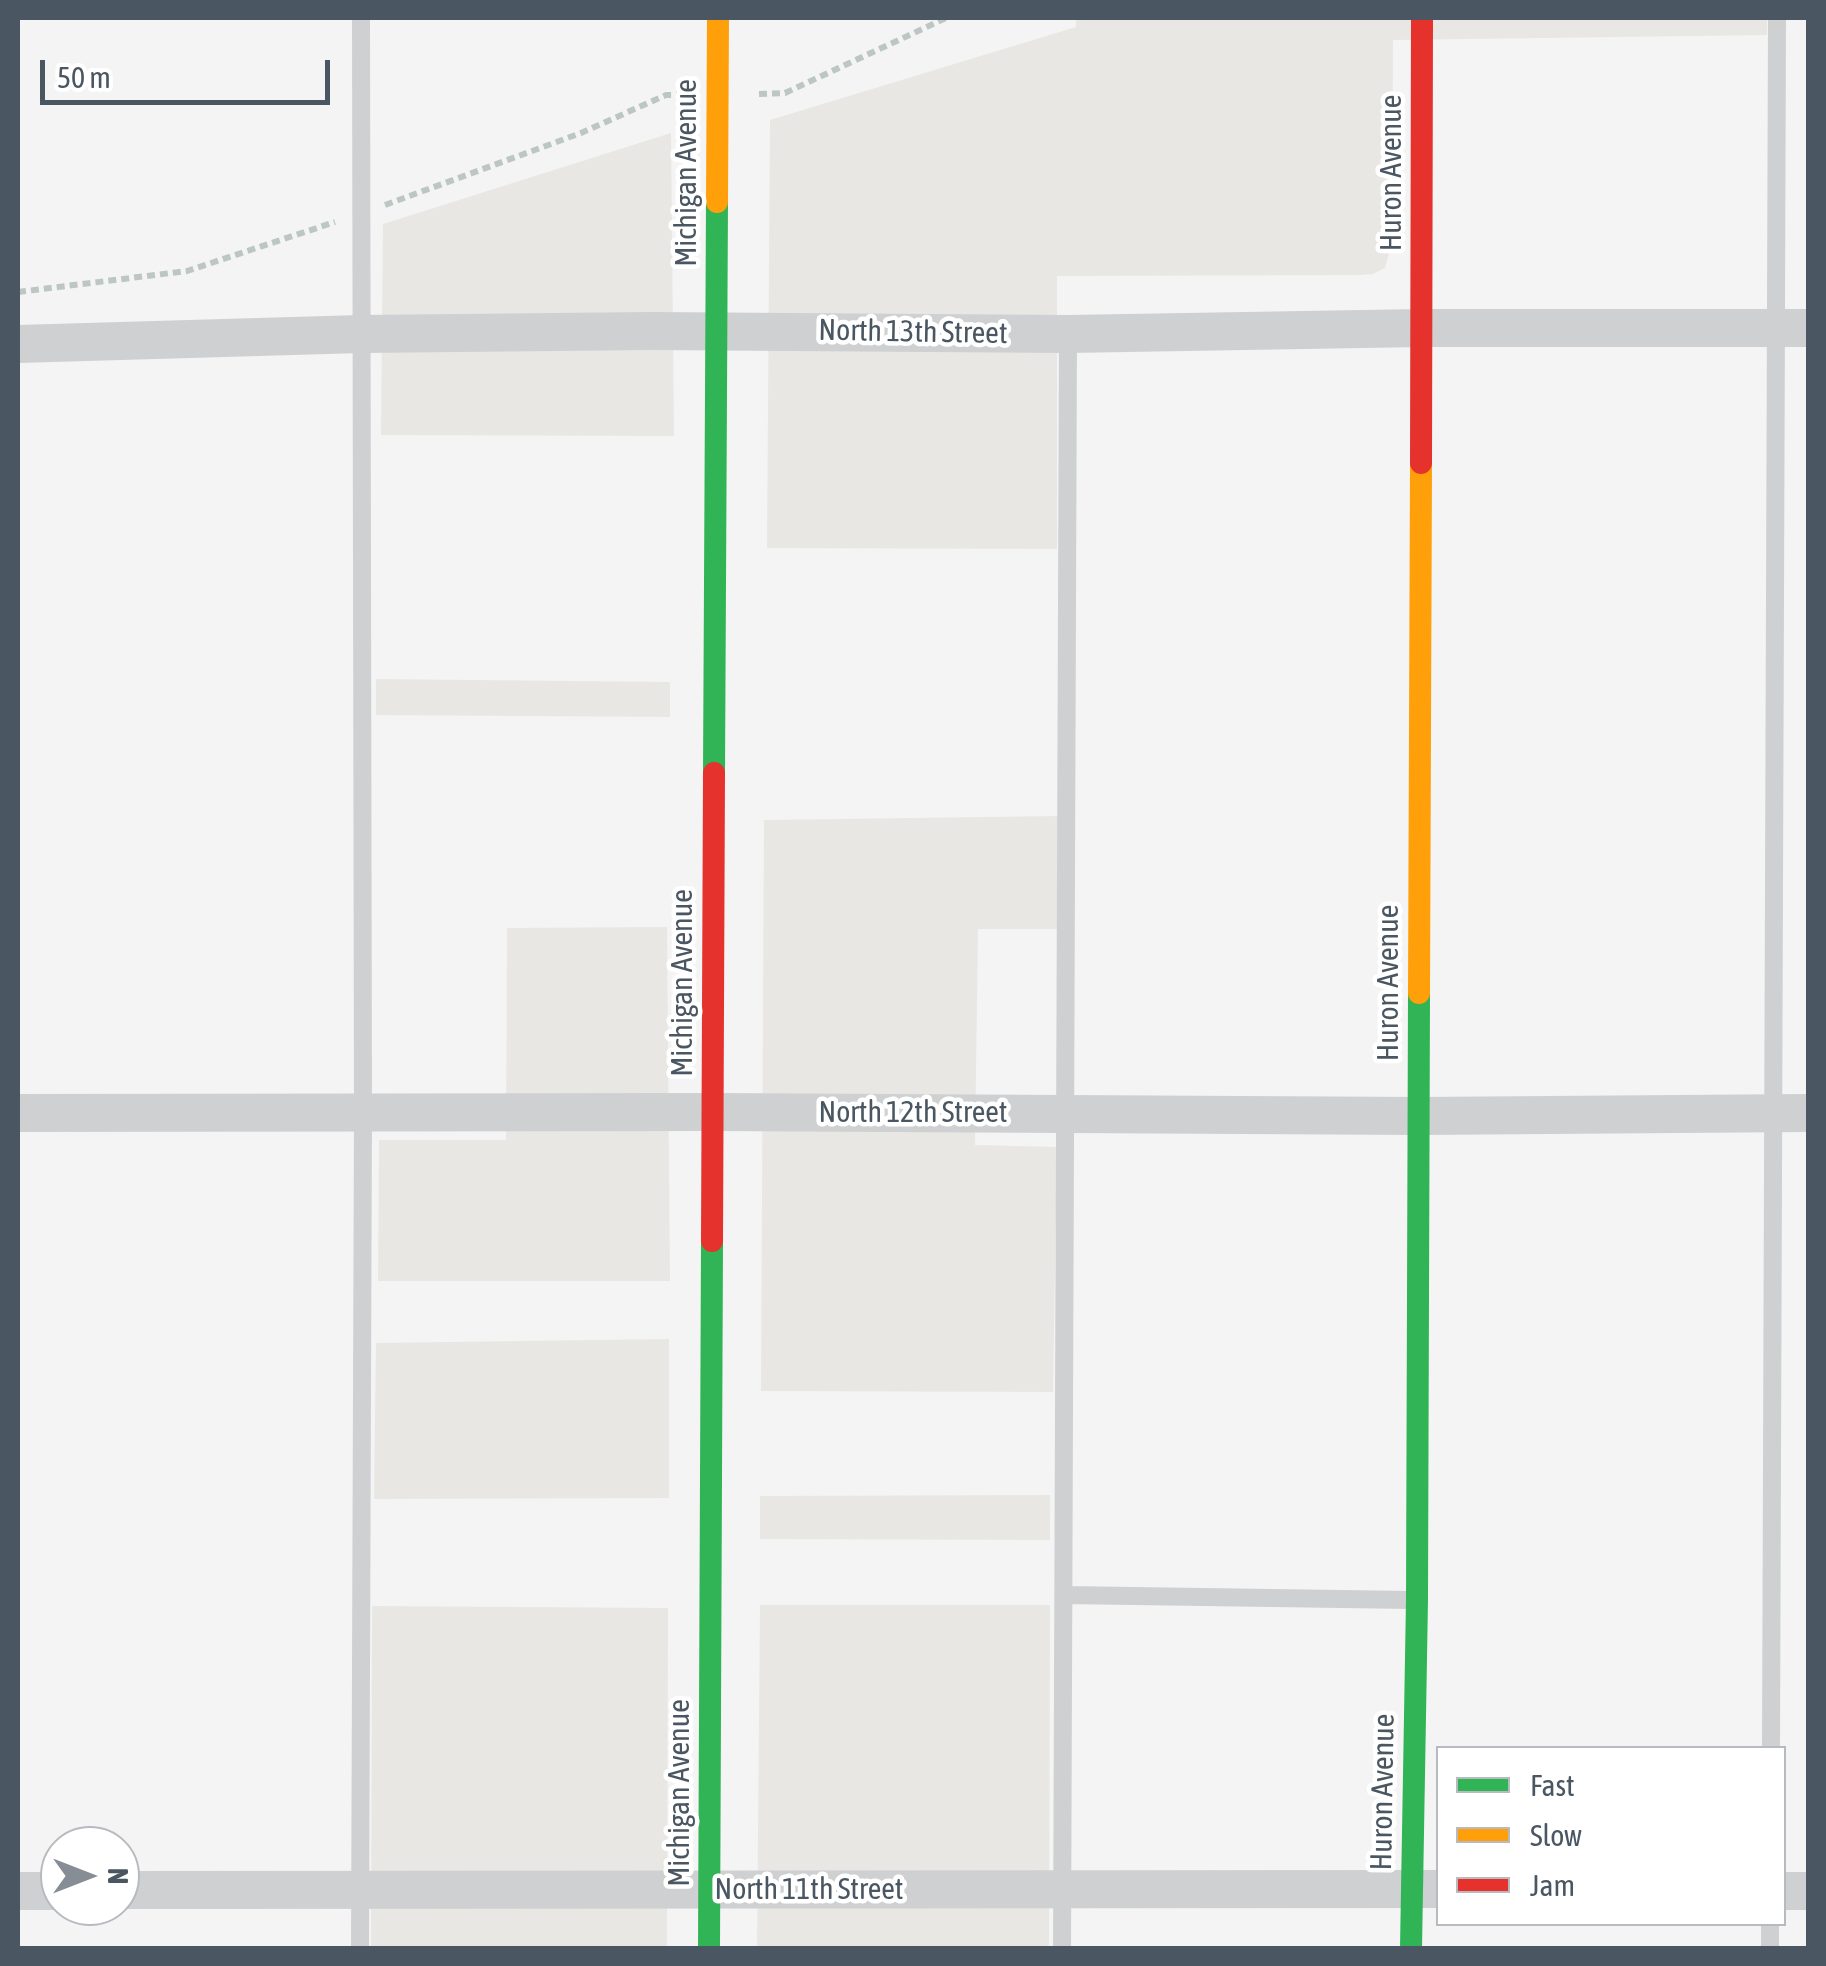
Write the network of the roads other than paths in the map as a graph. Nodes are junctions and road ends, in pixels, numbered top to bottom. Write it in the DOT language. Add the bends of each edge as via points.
graph roads {
  1 [pos="361,18"];
  2 [pos="718,18"];
  3 [pos="1422,18"];
  4 [pos="1776,18"];
  5 [pos="1422,328"];
  6 [pos="1792,328"];
  7 [pos="717,330"];
  8 [pos="361,334"];
  9 [pos="1068,334"];
  10 [pos="18,344"];
  11 [pos="362,1112"];
  12 [pos="713,1112"];
  13 [pos="18,1113"];
  14 [pos="1791,1113"];
  15 [pos="1066,1114"];
  16 [pos="1418,1116"];
  17 [pos="1064,1595"];
  18 [pos="1416,1600"];
  19 [pos="1771,1746"];
  20 [pos="360,1888"];
  21 [pos="1425,1889"];
  22 [pos="140,1890"];
  23 [pos="710,1890"];
  24 [pos="1062,1890"];
  25 [pos="360,1948"];
  26 [pos="710,1948"];
  27 [pos="1062,1948"];
  28 [pos="1411,1948"];
  1 -- 8 [label="lane"];
  2 -- 7 [label="street, Michigan Avenue"];
  3 -- 5 [label="street, Huron Avenue"];
  4 -- 6 [label="lane"];
  5 -- 6 [label="street, North 13th Street"];
  5 -- 9 [label="street, North 13th Street"];
  5 -- 16 [label="street, Huron Avenue"];
  6 -- 14 [label="lane"];
  7 -- 8 [label="street, North 13th Street"];
  7 -- 9 [label="street, North 13th Street"];
  7 -- 12 [label="street, Michigan Avenue"];
  8 -- 10 [label="street, North 13th Street"];
  8 -- 11 [label="lane"];
  9 -- 15 [label="lane"];
  11 -- 12 [label="street, North 12th Street"];
  11 -- 13 [label="street, North 12th Street"];
  11 -- 20 [label="lane"];
  12 -- 15 [label="street, North 12th Street"];
  12 -- 23 [label="street, Michigan Avenue"];
  14 -- 16 [label="street, North 12th Street"];
  14 -- 19 [label="lane"];
  15 -- 16 [label="street, North 12th Street"];
  15 -- 17 [label="lane"];
  16 -- 18 [label="street, Huron Avenue"];
  17 -- 18 [label="lane"];
  17 -- 24 [label="lane"];
  18 -- 21 [label="street, Huron Avenue"];
  20 -- 22 [label="street, North 11th Street"];
  20 -- 23 [label="street, North 11th Street"];
  20 -- 25 [label="lane"];
  21 -- 24 [label="street, North 11th Street"];
  21 -- 28 [label="street, Huron Avenue"];
  23 -- 24 [label="street, North 11th Street"];
  23 -- 26 [label="street, Michigan Avenue"];
  24 -- 27 [label="lane"];
}
